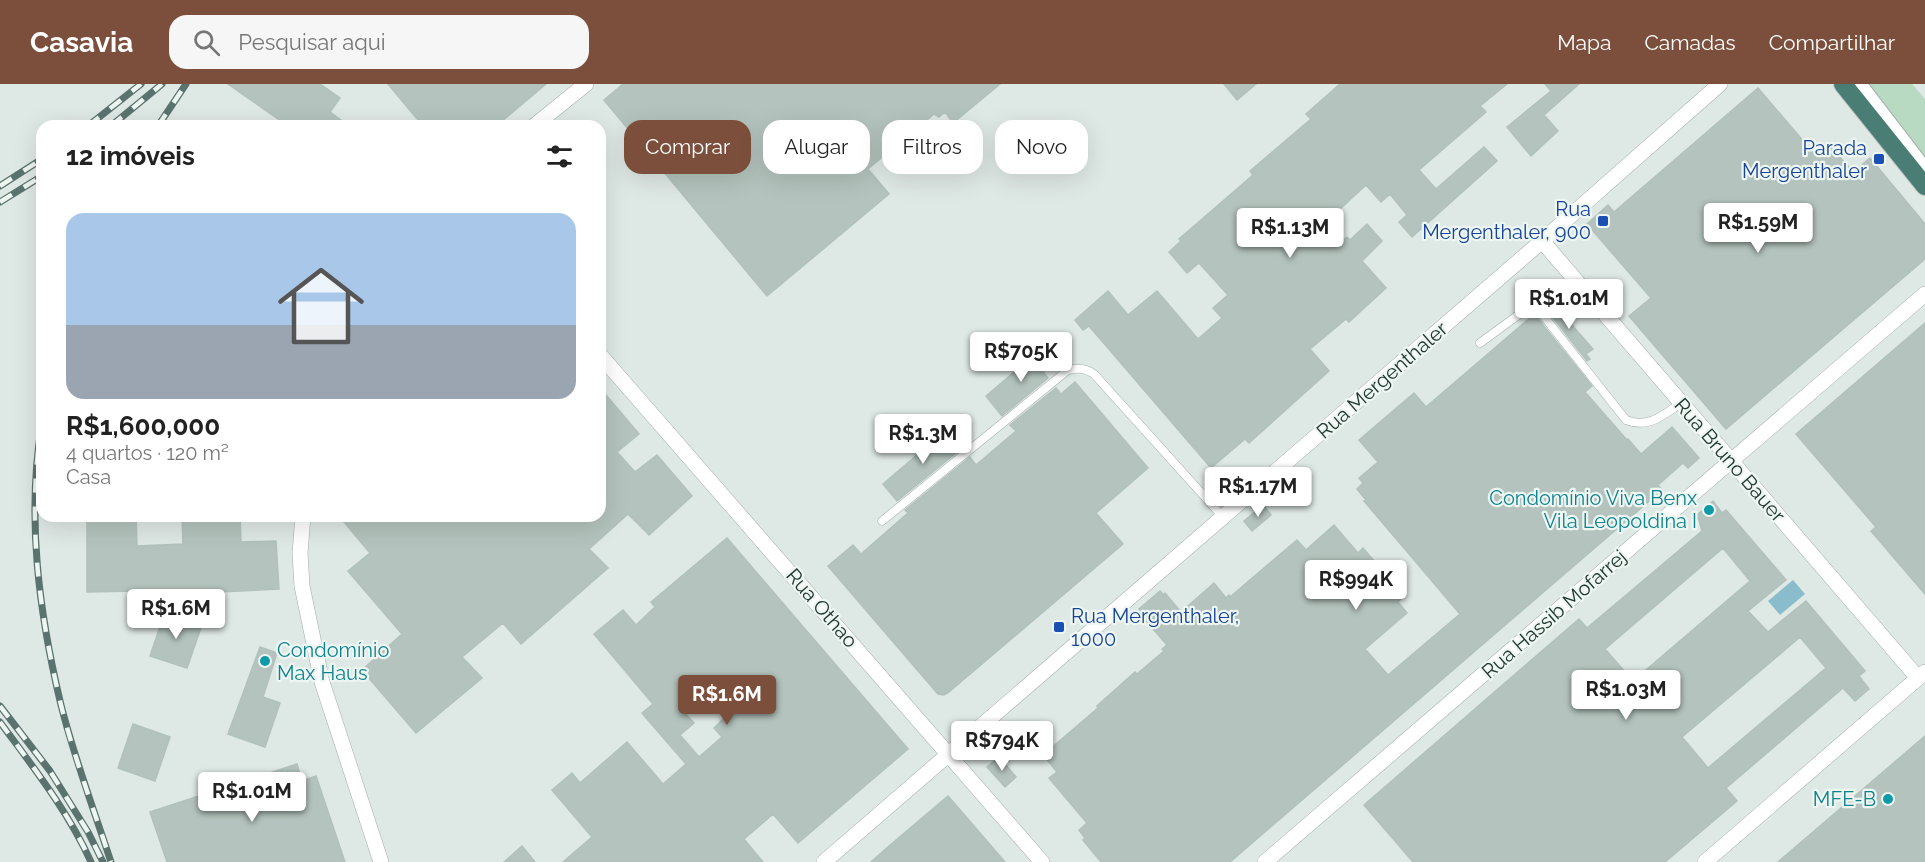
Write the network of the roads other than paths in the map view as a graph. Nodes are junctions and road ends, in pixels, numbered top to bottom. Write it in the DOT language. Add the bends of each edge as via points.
graph roads {
  1 [pos="586,84"];
  2 [pos="1720,84"];
  3 [pos="1843,84"];
  4 [pos="1857,84"];
  5 [pos="541,120"];
  6 [pos="1925,173"];
  7 [pos="1925,186"];
  8 [pos="1542,241"];
  9 [pos="1925,294"];
  10 [pos="1480,343"];
  11 [pos="606,362"];
  12 [pos="1681,403"];
  13 [pos="1732,462"];
  14 [pos="1223,516"];
  15 [pos="882,521"];
  16 [pos="303,522"];
  17 [pos="1922,675"];
  18 [pos="950,754"];
  19 [pos="381,862"];
  20 [pos="824,862"];
  21 [pos="1042,862"];
  22 [pos="1265,862"];
  23 [pos="1705,862"];
  1 -- 5 [label="street"];
  2 -- 8 [label="street, Rua Mergenthaler"];
  3 -- 7 [label="highway"];
  4 -- 6 [label="street"];
  8 -- 12 [label="street, Rua Bruno Bauer"];
  8 -- 14 [label="street, Rua Mergenthaler"];
  9 -- 13 [label="street, Rua Hassib Mofarrej"];
  10 -- 12 [label="lane" via="1530,310 1542,314 1626,420 1653,422"];
  11 -- 18 [label="street, Rua Othao"];
  12 -- 13 [label="street, Rua Bruno Bauer"];
  13 -- 17 [label="street, Rua Bruno Bauer"];
  13 -- 22 [label="street, Rua Hassib Mofarrej"];
  14 -- 15 [label="lane" via="1094,374 1077,368 1068,370"];
  14 -- 18 [label="street, Rua Mergenthaler"];
  16 -- 19 [label="street" via="302,586 322,682"];
  17 -- 23 [label="street"];
  18 -- 20 [label="street, Rua Mergenthaler"];
  18 -- 21 [label="street, Rua Othao"];
}
